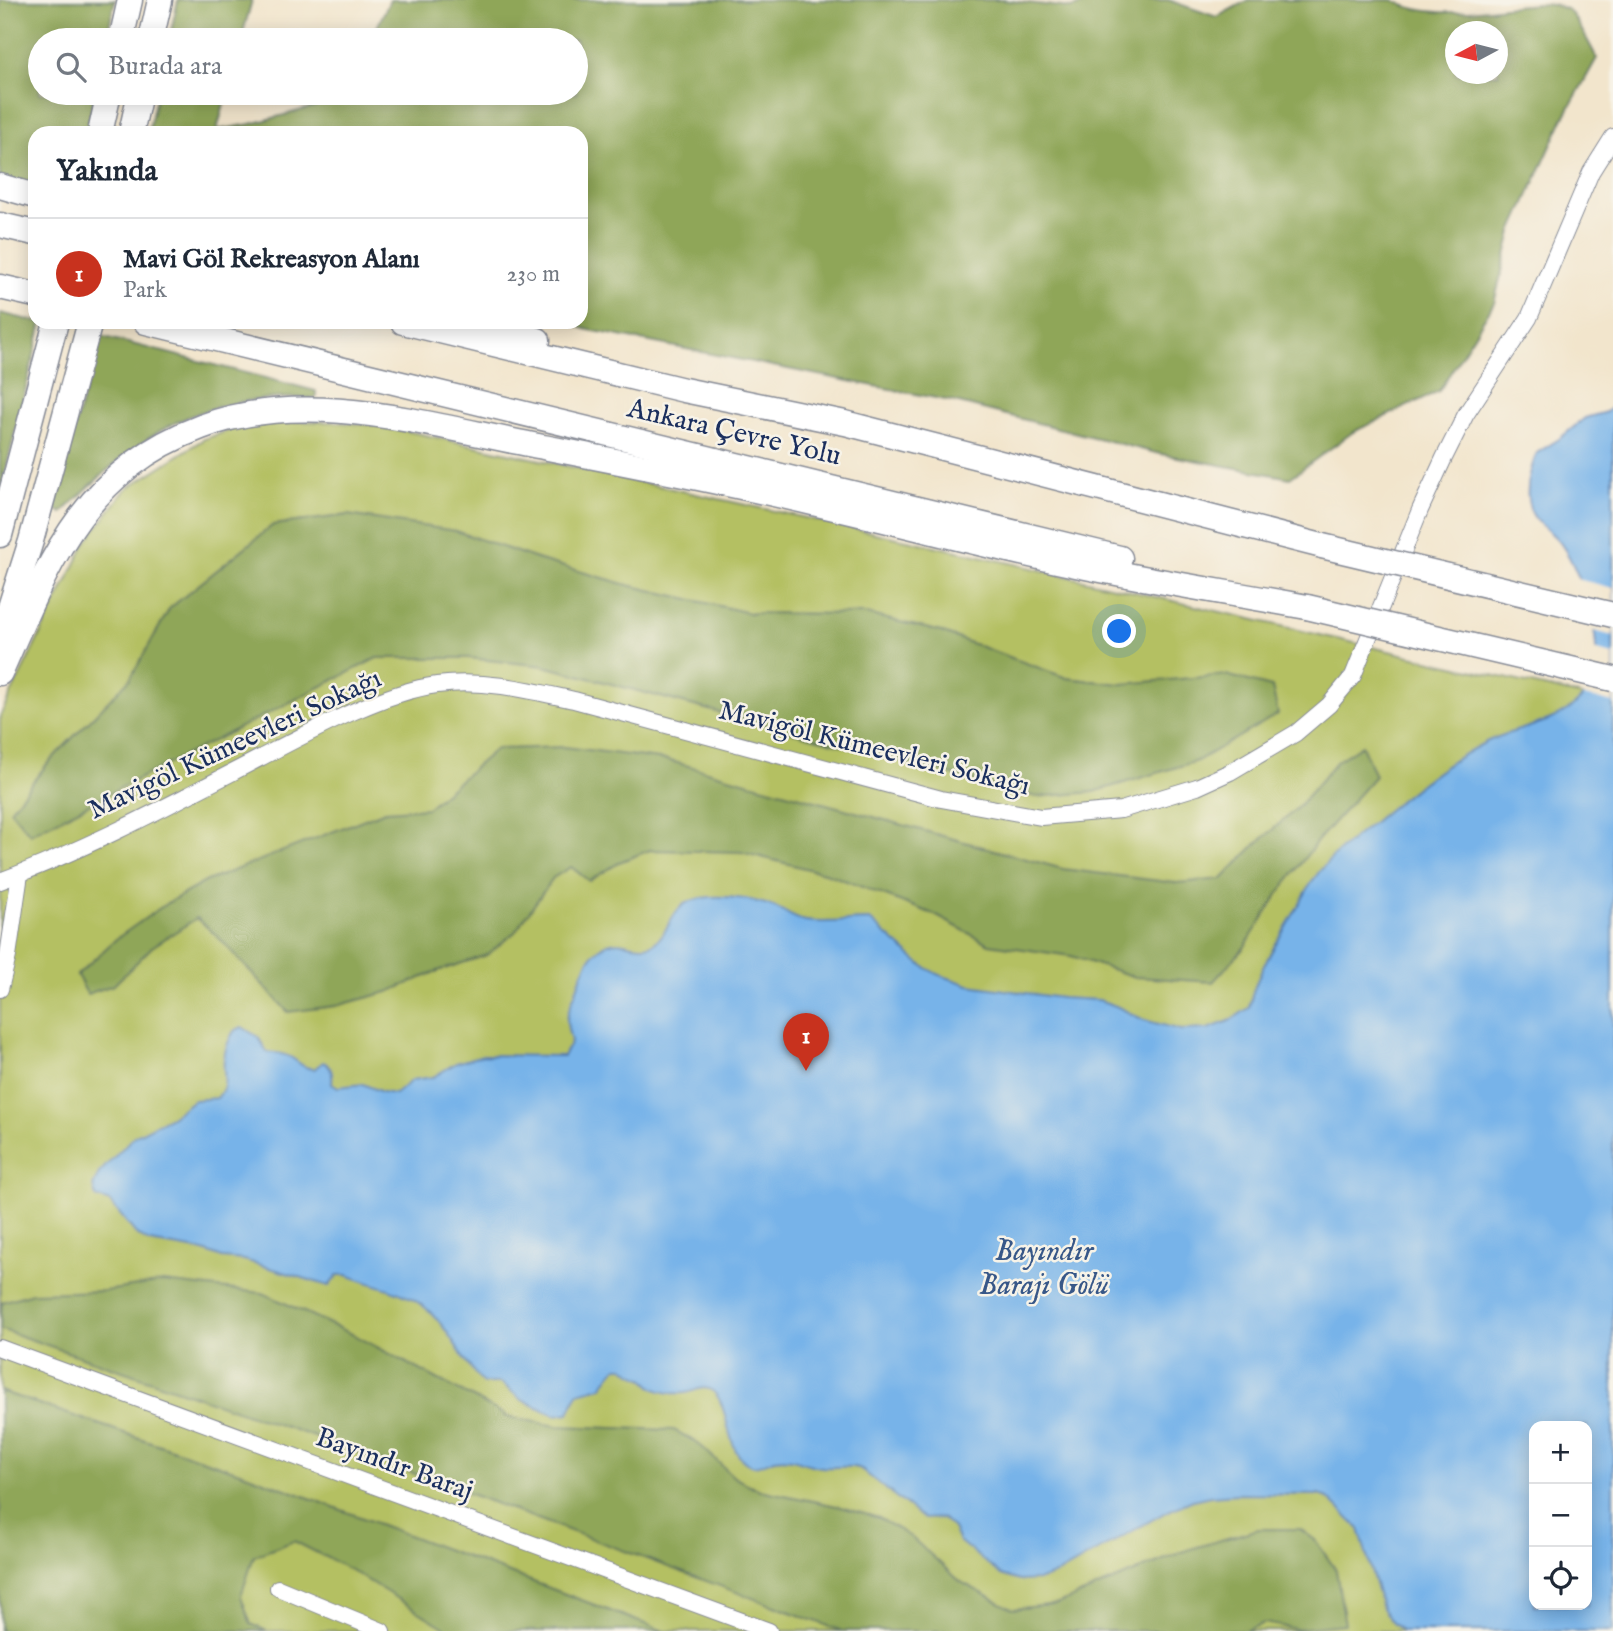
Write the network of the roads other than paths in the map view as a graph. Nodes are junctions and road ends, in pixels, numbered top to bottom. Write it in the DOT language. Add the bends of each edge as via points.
graph roads {
  1 [pos="130,0"];
  2 [pos="160,0"];
  3 [pos="124,28"];
  4 [pos="154,28"];
  5 [pos="106,105"];
  6 [pos="137,105"];
  7 [pos="102,126"];
  8 [pos="133,126"];
  9 [pos="1613,138"];
  10 [pos="0,186"];
  11 [pos="28,194"];
  12 [pos="0,225"];
  13 [pos="28,231"];
  14 [pos="0,287"];
  15 [pos="28,293"];
  16 [pos="54,329"];
  17 [pos="88,329"];
  18 [pos="175,329"];
  19 [pos="432,329"];
  20 [pos="506,329"];
  21 [pos="684,390"];
  22 [pos="0,535"];
  23 [pos="1307,607"];
  24 [pos="1613,615"];
  25 [pos="0,639"];
  26 [pos="0,673"];
  27 [pos="1613,679"];
  28 [pos="20,874"];
  29 [pos="0,881"];
  30 [pos="0,989"];
  31 [pos="0,1348"];
  32 [pos="278,1588"];
  33 [pos="382,1631"];
  34 [pos="769,1631"];
  1 -- 3 [label="highway"];
  2 -- 4 [label="highway"];
  5 -- 7 [label="highway"];
  6 -- 8 [label="highway"];
  9 -- 28 [label="street, Mavigöl Kümeevleri Sokağı" via="1591,172 1529,318 1466,414 1444,458 1353,676 1329,705 1296,733 1230,772 1121,810 1041,817 941,799 561,696 475,682 435,685 354,712"];
  10 -- 11 [label="highway"];
  12 -- 13 [label="highway"];
  14 -- 15 [label="highway"];
  16 -- 22 [label="highway"];
  17 -- 25 [label="highway"];
  18 -- 23 [label="highway, Ankara Çevre Yolu" via="1013,530"];
  19 -- 21 [label="highway, Ankara Çevre Yolu"];
  20 -- 21 [label="highway"];
  21 -- 24 [label="highway, Ankara Çevre Yolu, bridge" via="845,423 1322,546"];
  23 -- 26 [label="highway" via="1076,565 597,457 387,418 296,409 231,417 199,428 142,457 117,476 64,538"];
  23 -- 27 [label="highway, bridge"];
  28 -- 29 [label="street, Mavigöl Kümeevleri Sokağı"];
  28 -- 30 [label="street"];
  31 -- 34 [label="street, Bayındır Baraj"];
  32 -- 33 [label="street"];
}
